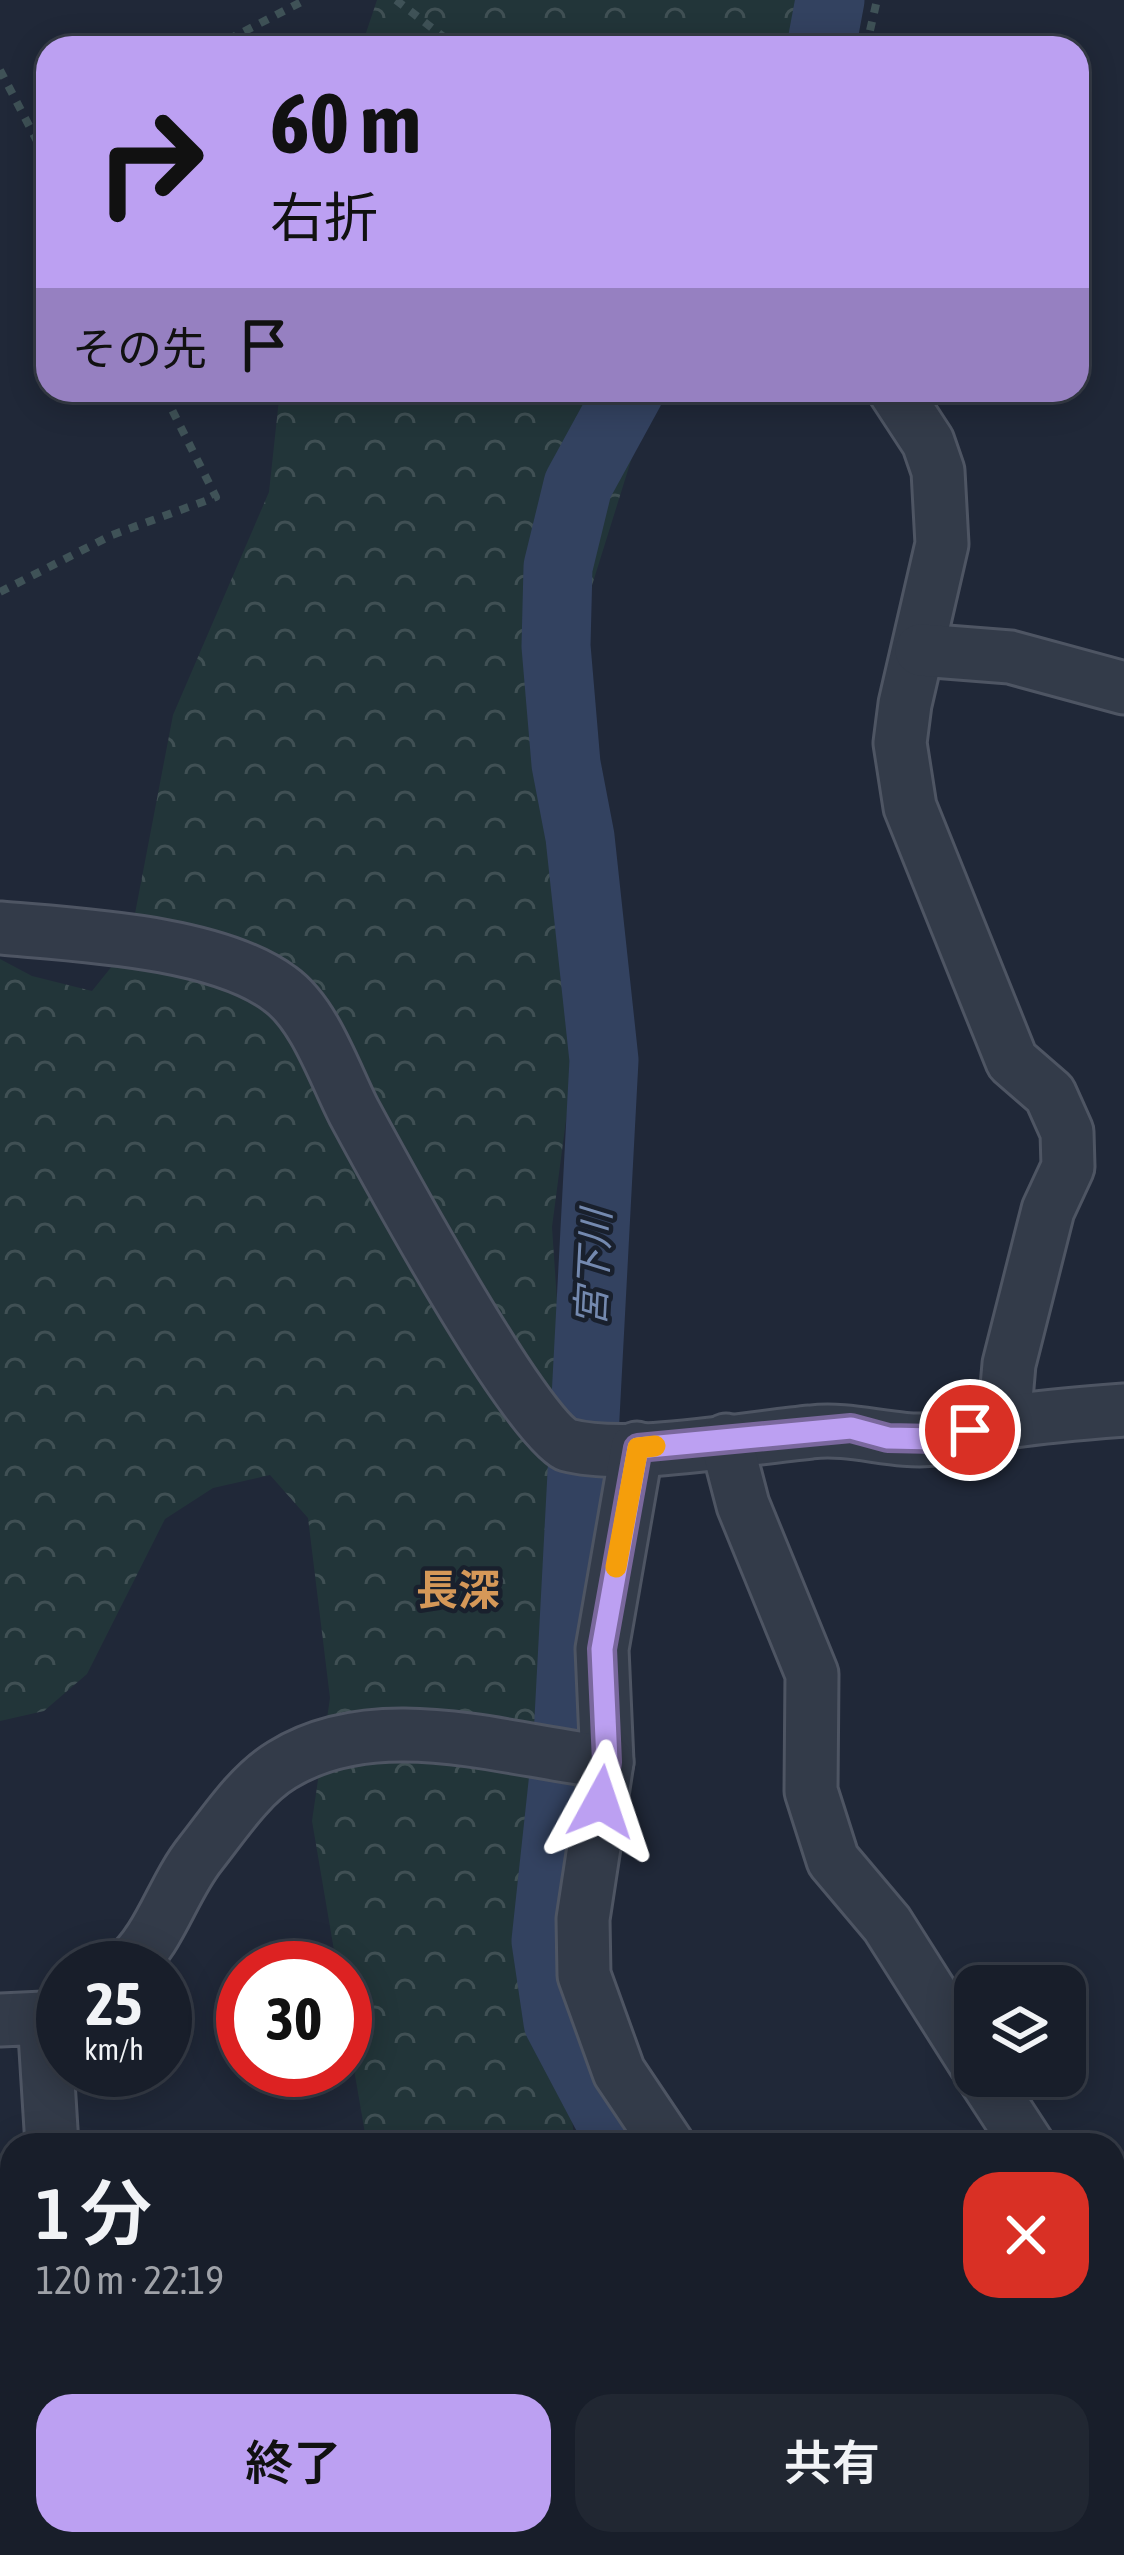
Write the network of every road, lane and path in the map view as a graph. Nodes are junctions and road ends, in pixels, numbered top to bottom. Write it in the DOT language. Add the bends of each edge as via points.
graph roads {
  1 [pos="305,0"];
  2 [pos="396,0"];
  3 [pos="877,0"];
  4 [pos="235,36"];
  5 [pos="442,36"];
  6 [pos="869,36"];
  7 [pos="0,70"];
  8 [pos="36,138"];
  9 [pos="168,402"];
  10 [pos="902,402"];
  11 [pos="0,592"];
  12 [pos="922,650"];
  13 [pos="1124,688"];
  14 [pos="0,928"];
  15 [pos="1124,1410"];
  16 [pos="1004,1422"];
  17 [pos="726,1440"];
  18 [pos="606,1447"];
  19 [pos="581,1759"];
  20 [pos="149,1941"];
  21 [pos="954,2030"];
  22 [pos="46,2097"];
  23 [pos="997,2097"];
  24 [pos="51,2133"];
  25 [pos="660,2133"];
  26 [pos="1020,2133"];
  1 -- 4 [label="path"];
  2 -- 5 [label="path"];
  3 -- 6 [label="path"];
  7 -- 8 [label="path"];
  9 -- 11 [label="path" via="216,497 112,535"];
  10 -- 12 [label="street" via="938,471 942,544"];
  12 -- 13 [label="street" via="1010,657"];
  12 -- 16 [label="street" via="900,743 910,807 1012,1061 1051,1094 1066,1132 1069,1168 1048,1210 1009,1364"];
  14 -- 18 [label="street" via="223,960 284,991 546,1432"];
  15 -- 16 [label="street"];
  16 -- 17 [label="street" via="936,1439 851,1428"];
  17 -- 18 [label="street"];
  17 -- 21 [label="street" via="743,1505 812,1674 811,1791 832,1860 887,1924"];
  18 -- 19 [label="street" via="602,1649"];
  19 -- 20 [label="street" via="394,1733 331,1743 280,1766 189,1868"];
  19 -- 25 [label="street" via="584,1975 619,2072"];
  22 -- 24 [label="street"];
  23 -- 26 [label="street"];
}
